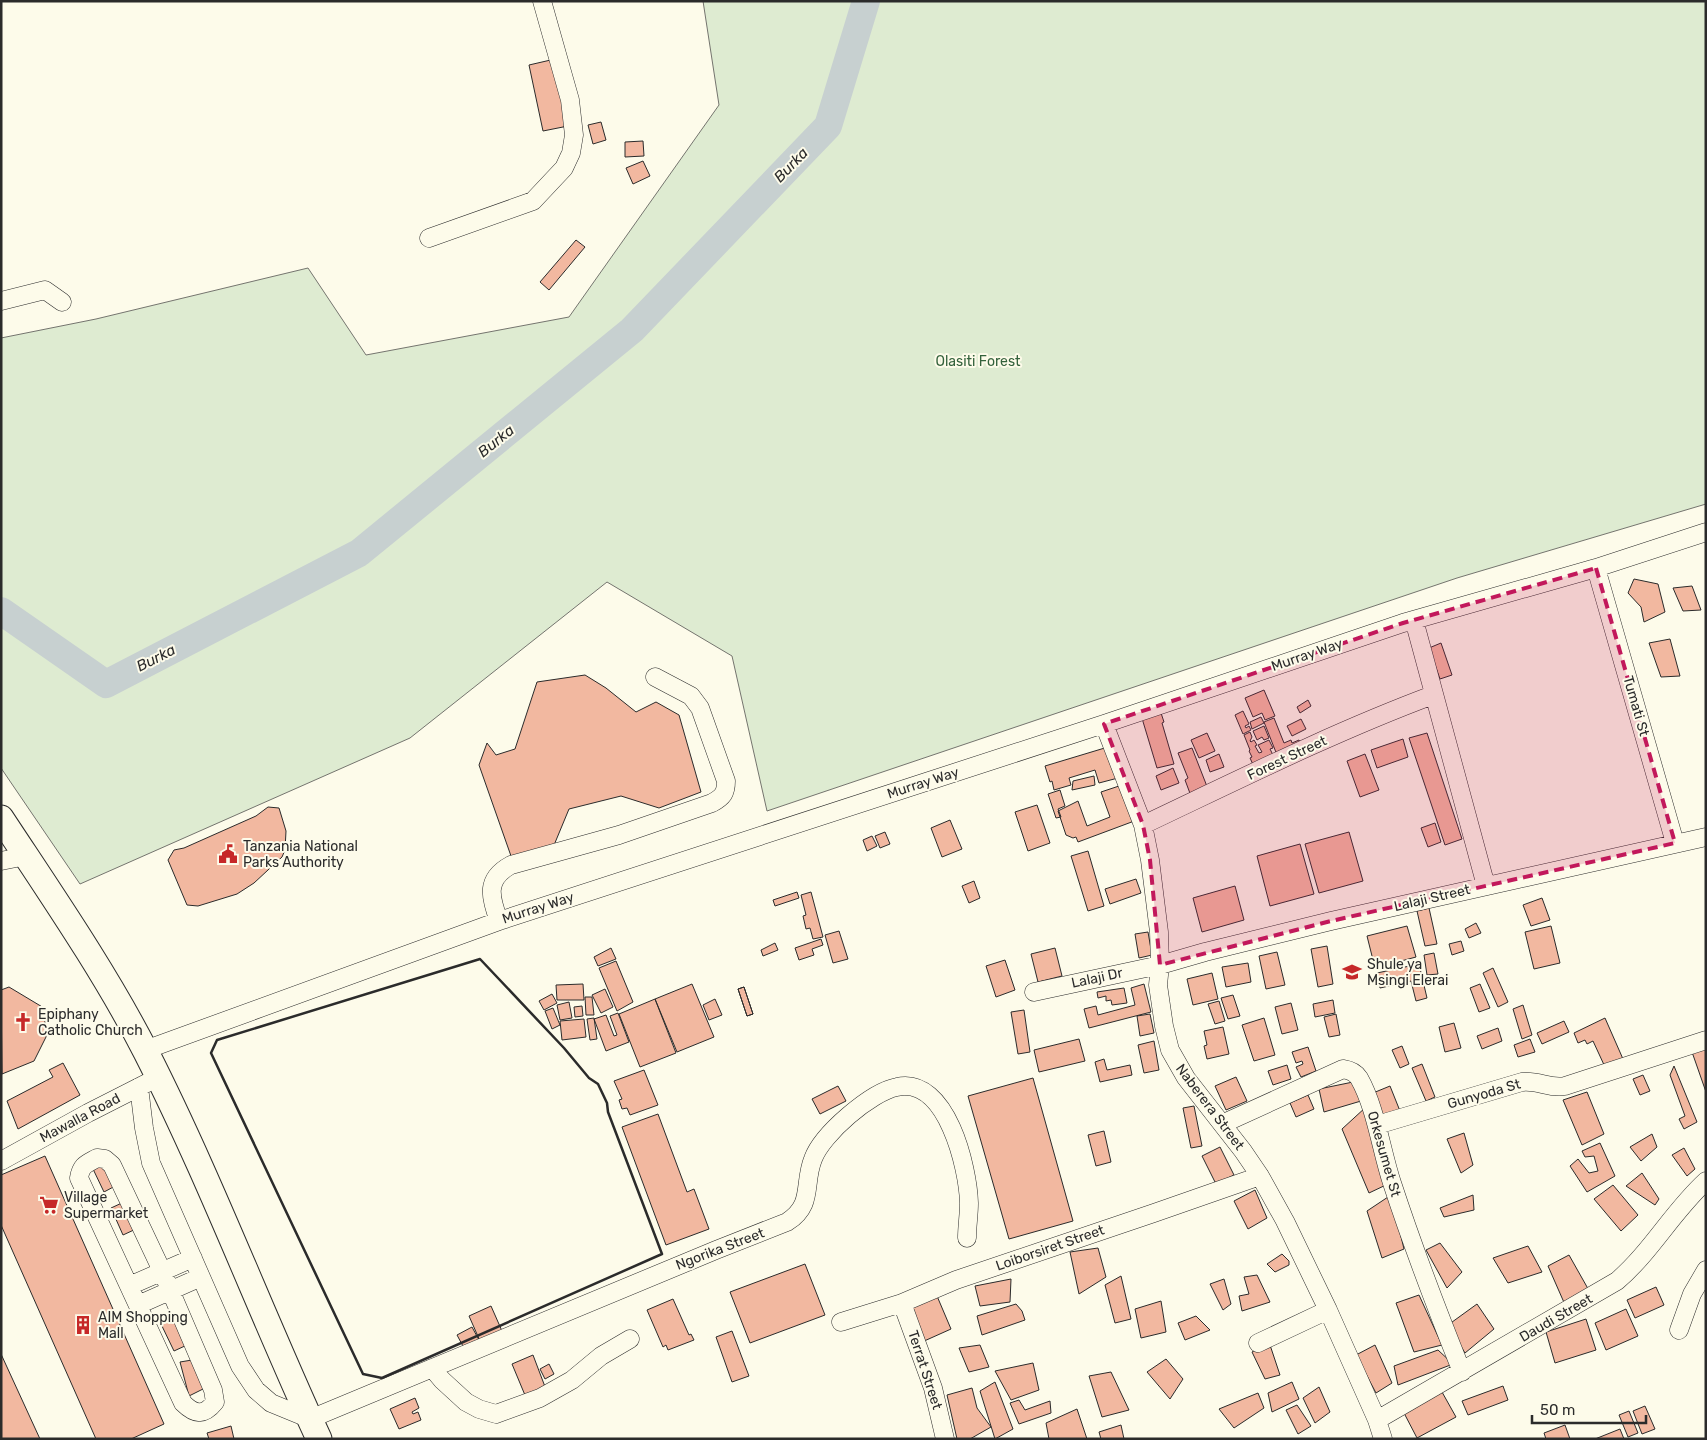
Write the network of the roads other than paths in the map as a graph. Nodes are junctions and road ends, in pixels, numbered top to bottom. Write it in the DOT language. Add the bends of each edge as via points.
graph roads {
  1 [pos="542,1"];
  2 [pos="429,238"];
  3 [pos="1,301"];
  4 [pos="62,302"];
  5 [pos="1706,532"];
  6 [pos="1596,568"];
  7 [pos="1414,620"];
  8 [pos="655,676"];
  9 [pos="1433,695"];
  10 [pos="1104,724"];
  11 [pos="1,818"];
  12 [pos="1143,825"];
  13 [pos="1706,837"];
  14 [pos="1675,843"];
  15 [pos="26,856"];
  16 [pos="1,861"];
  17 [pos="1486,886"];
  18 [pos="499,921"];
  19 [pos="1160,965"];
  20 [pos="1034,992"];
  21 [pos="1706,1040"];
  22 [pos="145,1050"];
  23 [pos="149,1082"];
  24 [pos="1222,1124"];
  25 [pos="1376,1125"];
  26 [pos="1,1161"];
  27 [pos="1260,1176"];
  28 [pos="1706,1181"];
  29 [pos="967,1238"];
  30 [pos="193,1258"];
  31 [pos="1706,1270"];
  32 [pos="162,1271"];
  33 [pos="201,1276"];
  34 [pos="129,1286"];
  35 [pos="170,1290"];
  36 [pos="902,1303"];
  37 [pos="138,1305"];
  38 [pos="1328,1310"];
  39 [pos="841,1322"];
  40 [pos="1679,1330"];
  41 [pos="630,1339"];
  42 [pos="1258,1343"];
  43 [pos="432,1368"];
  44 [pos="1462,1372"];
  45 [pos="1377,1420"];
  46 [pos="314,1429"];
  47 [pos="945,1439"];
  48 [pos="1383,1439"];
  1 -- 2 [label="street" via="570,100 574,135 564,168 533,201"];
  3 -- 4 [label="street" via="45,290"];
  5 -- 6 [label="street, Murray Way"];
  6 -- 7 [label="street, Murray Way"];
  6 -- 14 [label="street, Tumati St"];
  7 -- 9 [label="street"];
  7 -- 10 [label="street, Murray Way"];
  8 -- 18 [label="street" via="692,696 700,708 726,780 722,797 620,835 501,870 493,880 492,889"];
  9 -- 12 [label="street, Forest Street" via="1343,731"];
  9 -- 17 [label="street"];
  10 -- 12 [label="street, Naberera Street"];
  10 -- 18 [label="street, Murray Way"];
  11 -- 15 [label="highway"];
  12 -- 19 [label="street, Naberera Street" via="1159,932"];
  13 -- 14 [label="street, Lalaji Street"];
  14 -- 17 [label="street, Lalaji Street"];
  15 -- 16 [label="street"];
  15 -- 22 [label="highway" via="96,964"];
  17 -- 19 [label="street, Lalaji Street"];
  18 -- 22 [label="street, Murray Way"];
  19 -- 20 [label="street, Lalaji Dr"];
  19 -- 24 [label="street, Naberera Street" via="1158,985 1166,1040 1186,1078"];
  21 -- 25 [label="street, Gunyoda St" via="1565,1086 1556,1088 1537,1082 1522,1082"];
  22 -- 23 [label="highway"];
  23 -- 26 [label="street, Mawalla Road"];
  23 -- 30 [label="street" via="144,1128 151,1163"];
  23 -- 46 [label="highway" via="210,1185"];
  24 -- 25 [label="street, Orkesumet St" via="1343,1069 1357,1075"];
  24 -- 27 [label="street, Naberera Street"];
  25 -- 44 [label="street, Orkesumet St" via="1416,1254"];
  27 -- 36 [label="street, Loiborsiret Street" via="956,1280"];
  27 -- 38 [label="street, Naberera Street"];
  28 -- 44 [label="street, Daudi Street" via="1617,1281"];
  29 -- 43 [label="street, Ngorika Street" via="969,1202 962,1158 946,1115 924,1092 898,1086 876,1096 833,1129 812,1160 806,1200 796,1217"];
  30 -- 32 [label="street"];
  30 -- 33 [label="street"];
  31 -- 40 [label="street" via="1692,1294"];
  32 -- 34 [label="street"];
  32 -- 34 [label="street" via="112,1165 97,1158 80,1169 79,1178"];
  32 -- 35 [label="street"];
  33 -- 35 [label="street"];
  33 -- 46 [label="street" via="240,1366 256,1390"];
  34 -- 37 [label="street"];
  35 -- 37 [label="street"];
  35 -- 37 [label="street" via="213,1390 214,1402 208,1410 200,1413 191,1411 183,1403"];
  36 -- 39 [label="street, Loiborsiret Street"];
  36 -- 47 [label="street, Terrat Street" via="933,1388"];
  38 -- 42 [label="street"];
  38 -- 45 [label="street, Naberera Street"];
  41 -- 43 [label="street" via="540,1398 496,1414 466,1402"];
  43 -- 46 [label="street, Ngorika Street"];
  44 -- 45 [label="street, Daudi Street"];
  45 -- 48 [label="street, Naberera Street"];
}
